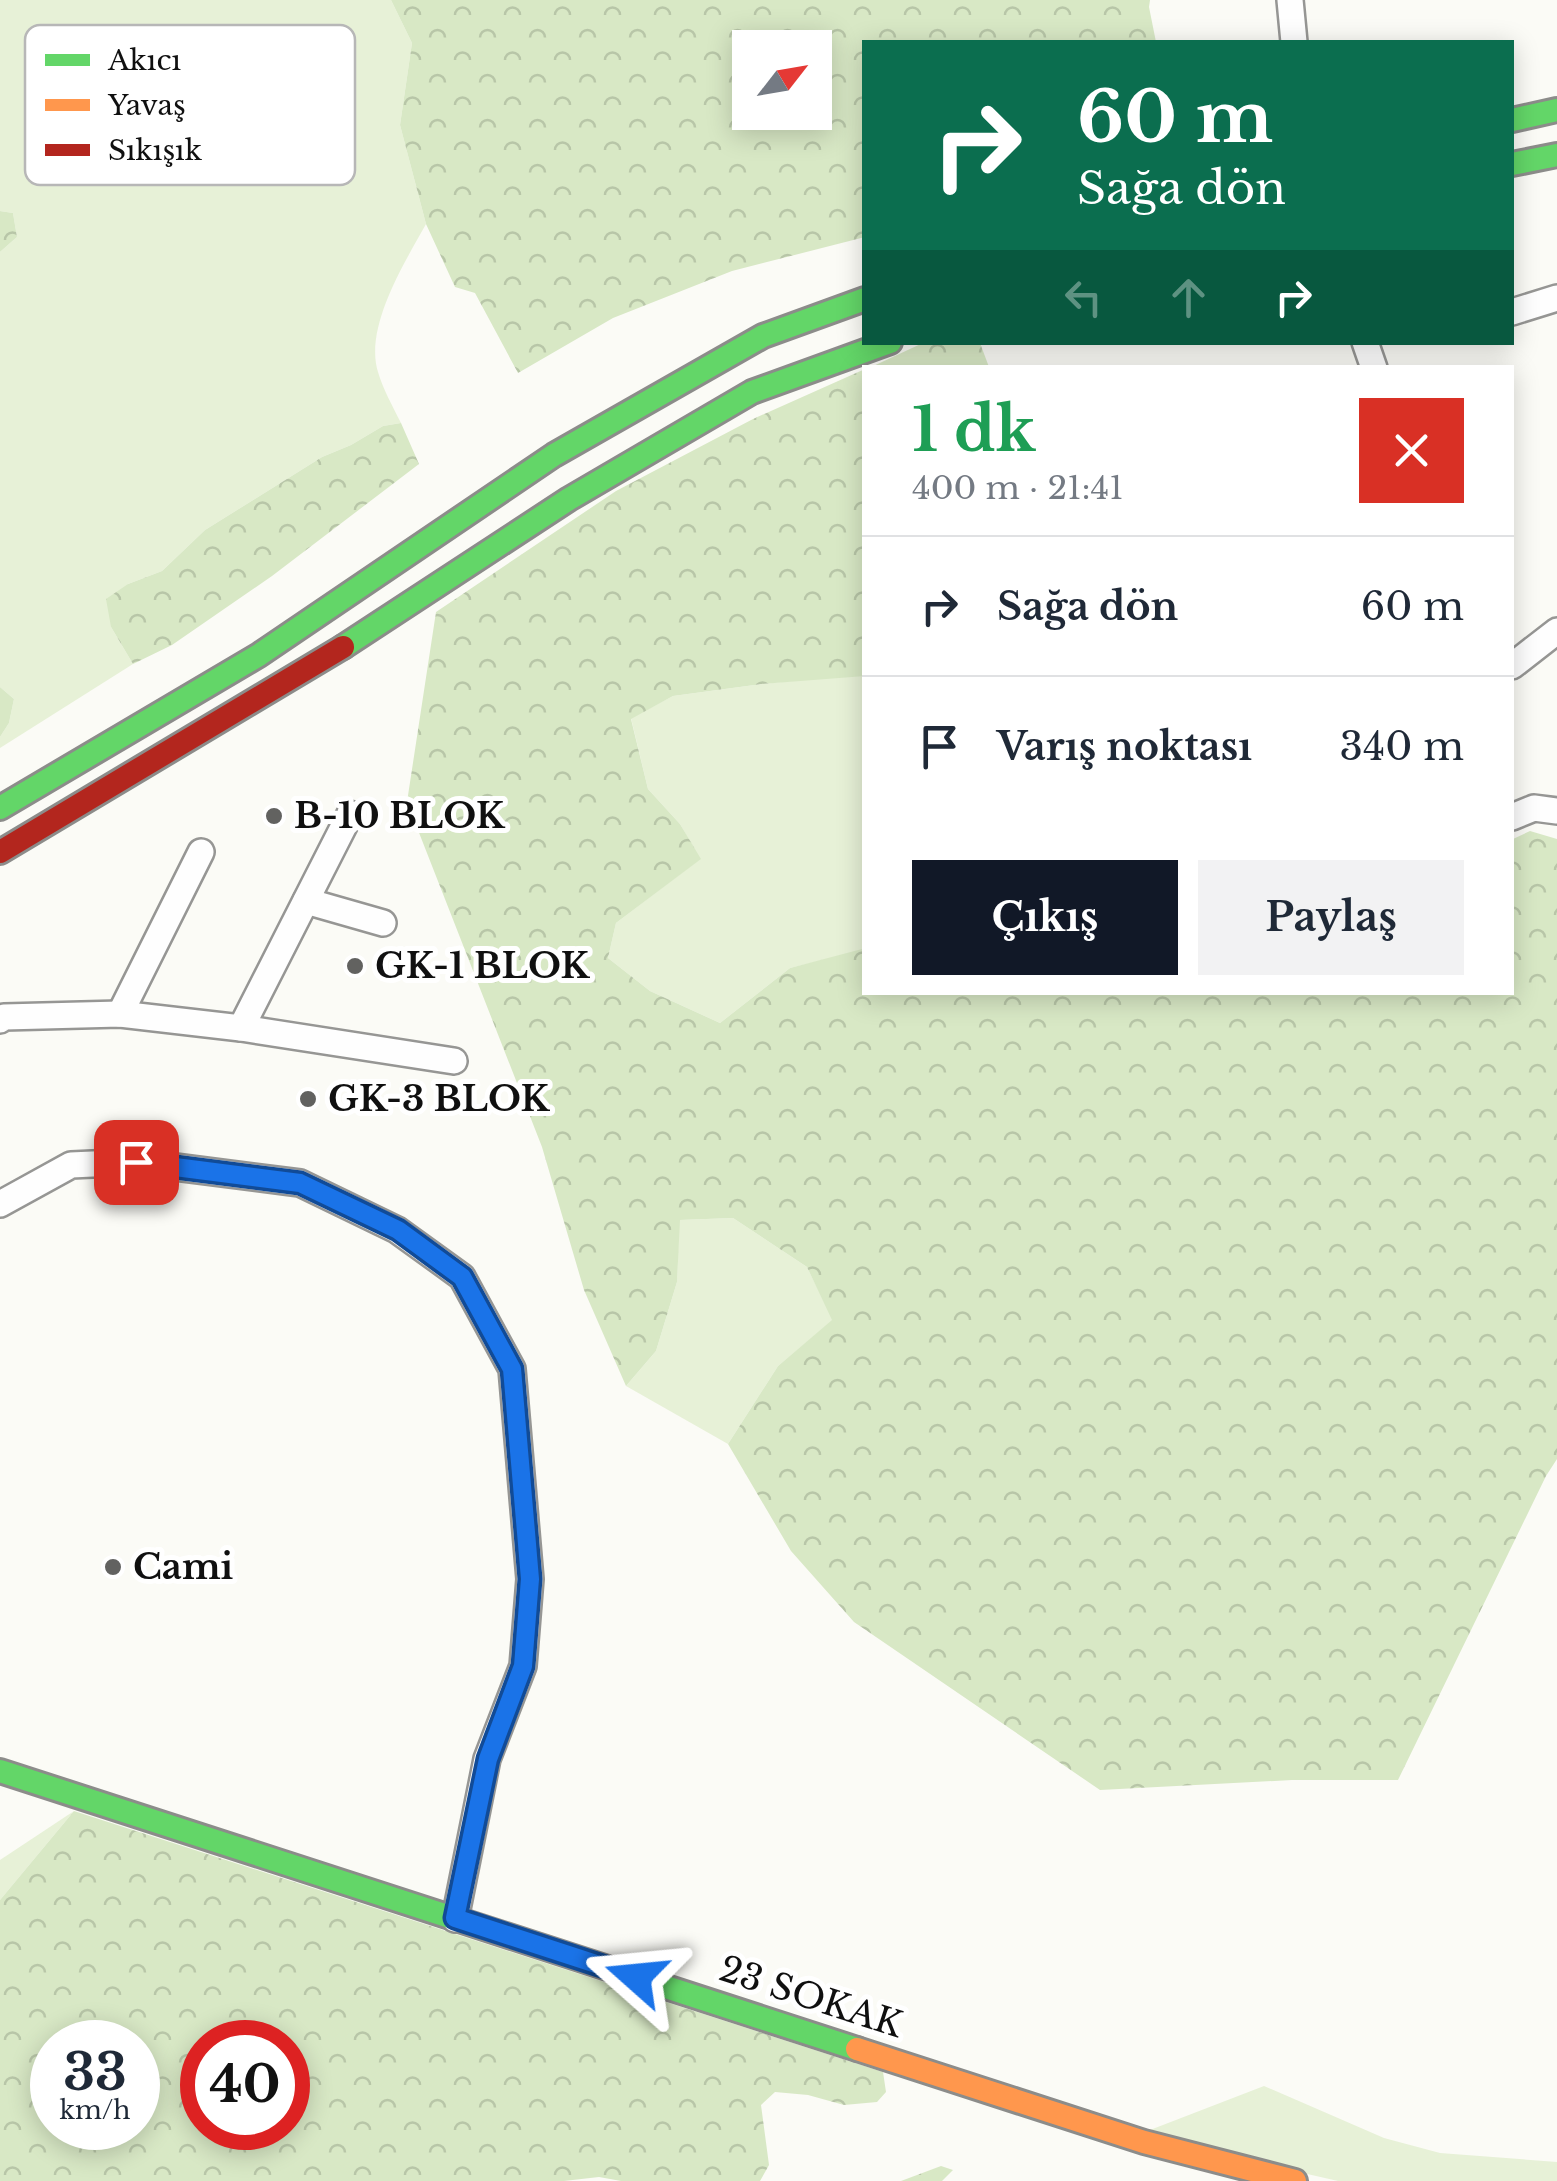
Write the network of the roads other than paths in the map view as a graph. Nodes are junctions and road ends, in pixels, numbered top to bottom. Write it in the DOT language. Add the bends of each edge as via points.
graph roads {
  1 [pos="1290,0"];
  2 [pos="1294,40"];
  3 [pos="1557,110"];
  4 [pos="1514,120"];
  5 [pos="1557,155"];
  6 [pos="1514,164"];
  7 [pos="1557,298"];
  8 [pos="862,301"];
  9 [pos="1514,311"];
  10 [pos="882,345"];
  11 [pos="1557,630"];
  12 [pos="1514,664"];
  13 [pos="0,808"];
  14 [pos="1557,811"];
  15 [pos="350,814"];
  16 [pos="1514,816"];
  17 [pos="0,852"];
  18 [pos="201,852"];
  19 [pos="306,901"];
  20 [pos="383,923"];
  21 [pos="120,1014"];
  22 [pos="0,1020"];
  23 [pos="241,1028"];
  24 [pos="454,1060"];
  25 [pos="0,1204"];
  26 [pos="0,1771"];
  27 [pos="455,1918"];
  28 [pos="1295,2181"];
  1 -- 2 [label="street"];
  3 -- 4 [label="street"];
  5 -- 6 [label="street"];
  7 -- 9 [label="street"];
  8 -- 13 [label="street" via="764,336 554,455 259,656"];
  10 -- 17 [label="street" via="752,392"];
  11 -- 12 [label="street"];
  14 -- 16 [label="street" via="1534,808"];
  15 -- 19 [label="street"];
  18 -- 21 [label="street"];
  19 -- 20 [label="street"];
  19 -- 23 [label="street"];
  21 -- 22 [label="street"];
  21 -- 23 [label="street"];
  23 -- 24 [label="street"];
  25 -- 27 [label="street" via="71,1166 136,1162 300,1183 398,1230 462,1277 512,1369 530,1579 523,1666 488,1759"];
  26 -- 27 [label="street, 23 SOKAK"];
  27 -- 28 [label="street, 23 SOKAK" via="1144,2142"];
}
